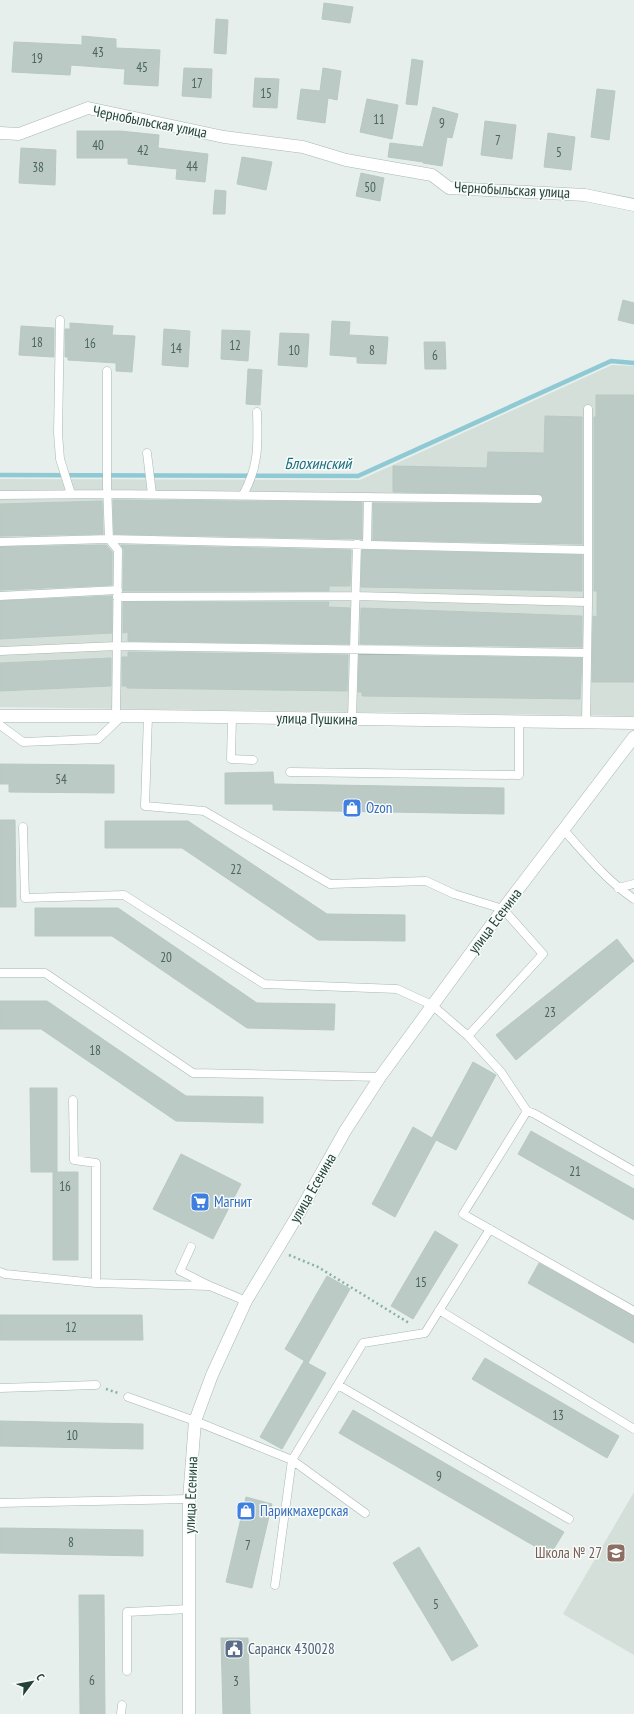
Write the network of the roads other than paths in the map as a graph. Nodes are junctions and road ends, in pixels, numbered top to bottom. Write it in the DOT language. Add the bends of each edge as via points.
graph roads {
  1 [pos="0,133"];
  2 [pos="634,204"];
  3 [pos="60,320"];
  4 [pos="107,371"];
  5 [pos="588,409"];
  6 [pos="257,412"];
  7 [pos="147,453"];
  8 [pos="107,490"];
  9 [pos="152,490"];
  10 [pos="71,494"];
  11 [pos="0,495"];
  12 [pos="243,495"];
  13 [pos="368,497"];
  14 [pos="538,499"];
  15 [pos="109,539"];
  16 [pos="0,542"];
  17 [pos="357,544"];
  18 [pos="367,544"];
  19 [pos="587,550"];
  20 [pos="118,593"];
  21 [pos="0,596"];
  22 [pos="356,596"];
  23 [pos="588,602"];
  24 [pos="117,646"];
  25 [pos="354,649"];
  26 [pos="0,651"];
  27 [pos="587,653"];
  28 [pos="0,716"];
  29 [pos="119,716"];
  30 [pos="148,716"];
  31 [pos="232,717"];
  32 [pos="352,719"];
  33 [pos="518,721"];
  34 [pos="586,722"];
  35 [pos="634,722"];
  36 [pos="0,725"];
  37 [pos="634,737"];
  38 [pos="253,760"];
  39 [pos="290,772"];
  40 [pos="23,827"];
  41 [pos="564,829"];
  42 [pos="634,884"];
  43 [pos="618,888"];
  44 [pos="634,899"];
  45 [pos="503,909"];
  46 [pos="0,973"];
  47 [pos="432,1005"];
  48 [pos="468,1036"];
  49 [pos="380,1077"];
  50 [pos="73,1100"];
  51 [pos="527,1111"];
  52 [pos="634,1171"];
  53 [pos="490,1229"];
  54 [pos="191,1247"];
  55 [pos="0,1272"];
  56 [pos="96,1283"];
  57 [pos="210,1286"];
  58 [pos="246,1301"];
  59 [pos="439,1310"];
  60 [pos="634,1312"];
  61 [pos="338,1385"];
  62 [pos="96,1386"];
  63 [pos="0,1388"];
  64 [pos="128,1397"];
  65 [pos="195,1421"];
  66 [pos="634,1429"];
  67 [pos="292,1460"];
  68 [pos="188,1499"];
  69 [pos="0,1503"];
  70 [pos="365,1513"];
  71 [pos="569,1519"];
  72 [pos="274,1585"];
  73 [pos="189,1609"];
  74 [pos="127,1671"];
  75 [pos="122,1705"];
  76 [pos="121,1714"];
  77 [pos="189,1714"];
  1 -- 2 [label="street, Чернобыльская улица" via="19,134 88,108 224,137 303,147 346,160 432,175 449,188 585,194"];
  3 -- 10 [label="lane" via="58,433 60,459"];
  4 -- 8 [label="lane"];
  5 -- 19 [label="lane"];
  6 -- 12 [label="lane" via="256,465"];
  7 -- 9 [label="lane"];
  8 -- 9 [label="lane"];
  8 -- 10 [label="lane"];
  8 -- 15 [label="lane"];
  9 -- 12 [label="lane"];
  10 -- 11 [label="lane"];
  12 -- 13 [label="lane"];
  13 -- 14 [label="lane"];
  13 -- 18 [label="lane"];
  15 -- 16 [label="lane"];
  15 -- 17 [label="lane"];
  15 -- 20 [label="lane" via="118,550"];
  17 -- 18 [label="lane"];
  17 -- 22 [label="lane"];
  18 -- 19 [label="lane"];
  19 -- 23 [label="lane"];
  20 -- 21 [label="lane"];
  20 -- 22 [label="lane"];
  20 -- 24 [label="lane"];
  22 -- 23 [label="lane"];
  22 -- 25 [label="lane"];
  23 -- 27 [label="lane"];
  24 -- 25 [label="lane"];
  24 -- 26 [label="lane"];
  24 -- 29 [label="lane"];
  25 -- 27 [label="lane"];
  25 -- 32 [label="lane"];
  27 -- 34 [label="lane"];
  28 -- 29 [label="street, улица Пушкина"];
  29 -- 30 [label="street, улица Пушкина"];
  29 -- 36 [label="lane" via="98,739 23,742"];
  30 -- 31 [label="street, улица Пушкина"];
  30 -- 45 [label="lane" via="145,806 204,810 330,884 426,881 454,894"];
  31 -- 32 [label="street, улица Пушкина"];
  31 -- 38 [label="lane" via="231,760"];
  32 -- 33 [label="street, улица Пушкина"];
  33 -- 34 [label="street, улица Пушкина"];
  33 -- 39 [label="lane" via="519,775"];
  34 -- 35 [label="street, улица Пушкина"];
  37 -- 41 [label="street, улица Есенина"];
  40 -- 47 [label="lane" via="25,898 124,895 264,984 397,989"];
  41 -- 43 [label="lane" via="599,871"];
  41 -- 45 [label="street, улица Есенина"];
  42 -- 43 [label="lane"];
  43 -- 44 [label="lane"];
  45 -- 47 [label="street, улица Есенина"];
  45 -- 48 [label="lane" via="543,954"];
  46 -- 49 [label="lane" via="45,973 193,1073"];
  47 -- 48 [label="lane"];
  47 -- 49 [label="street, улица Есенина"];
  48 -- 51 [label="lane" via="501,1072"];
  49 -- 58 [label="street, улица Есенина" via="345,1131"];
  50 -- 56 [label="lane" via="74,1160 96,1163"];
  51 -- 52 [label="lane"];
  51 -- 53 [label="lane" via="463,1214"];
  53 -- 59 [label="lane"];
  53 -- 60 [label="lane"];
  54 -- 57 [label="lane" via="180,1271"];
  55 -- 56 [label="lane"];
  56 -- 57 [label="lane"];
  57 -- 58 [label="lane"];
  58 -- 65 [label="street, улица Есенина" via="212,1375"];
  59 -- 61 [label="lane" via="425,1333 363,1344"];
  59 -- 66 [label="lane"];
  61 -- 67 [label="lane"];
  61 -- 71 [label="lane"];
  62 -- 63 [label="lane"];
  64 -- 65 [label="lane"];
  65 -- 67 [label="lane"];
  65 -- 68 [label="street, улица Есенина"];
  67 -- 70 [label="lane"];
  67 -- 72 [label="lane"];
  68 -- 69 [label="lane"];
  68 -- 73 [label="street, улица Есенина"];
  73 -- 74 [label="lane" via="128,1612"];
  73 -- 77 [label="street, улица Есенина"];
  75 -- 76 [label="lane"];
}
